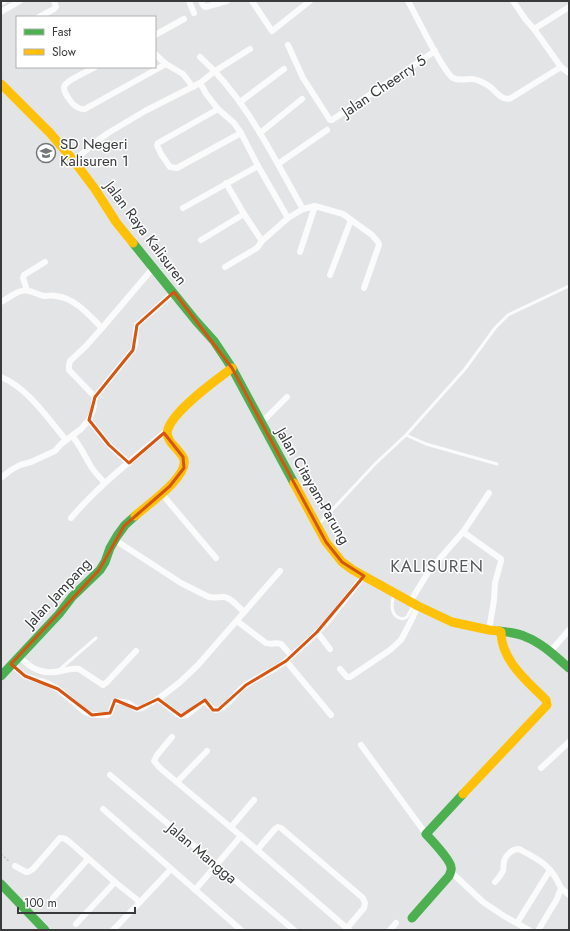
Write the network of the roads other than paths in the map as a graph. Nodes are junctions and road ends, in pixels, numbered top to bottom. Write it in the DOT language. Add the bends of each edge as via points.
graph roads {
  1 [pos="4,1"];
  2 [pos="20,1"];
  3 [pos="54,1"];
  4 [pos="189,1"];
  5 [pos="201,1"];
  6 [pos="227,1"];
  7 [pos="252,1"];
  8 [pos="310,1"];
  9 [pos="408,1"];
  10 [pos="513,1"];
  11 [pos="1,2"];
  12 [pos="569,7"];
  13 [pos="1,12"];
  14 [pos="194,13"];
  15 [pos="41,16"];
  16 [pos="184,19"];
  17 [pos="534,29"];
  18 [pos="156,34"];
  19 [pos="288,45"];
  20 [pos="250,49"];
  21 [pos="435,51"];
  22 [pos="156,55"];
  23 [pos="200,57"];
  24 [pos="166,64"];
  25 [pos="561,67"];
  26 [pos="94,68"];
  27 [pos="284,69"];
  28 [pos="215,71"];
  29 [pos="569,73"];
  30 [pos="1,84"];
  31 [pos="200,84"];
  32 [pos="193,87"];
  33 [pos="302,99"];
  34 [pos="240,102"];
  35 [pos="218,109"];
  36 [pos="327,130"];
  37 [pos="241,133"];
  38 [pos="260,133"];
  39 [pos="74,161"];
  40 [pos="278,164"];
  41 [pos="258,166"];
  42 [pos="226,183"];
  43 [pos="315,206"];
  44 [pos="183,208"];
  45 [pos="304,208"];
  46 [pos="244,214"];
  47 [pos="288,218"];
  48 [pos="351,220"];
  49 [pos="201,240"];
  50 [pos="262,241"];
  51 [pos="300,252"];
  52 [pos="45,262"];
  53 [pos="225,267"];
  54 [pos="153,268"];
  55 [pos="330,275"];
  56 [pos="569,286"];
  57 [pos="364,288"];
  58 [pos="27,290"];
  59 [pos="174,292"];
  60 [pos="1,302"];
  61 [pos="102,328"];
  62 [pos="232,368"];
  63 [pos="1,377"];
  64 [pos="95,397"];
  65 [pos="287,397"];
  66 [pos="89,420"];
  67 [pos="261,423"];
  68 [pos="166,431"];
  69 [pos="406,435"];
  70 [pos="72,436"];
  71 [pos="66,440"];
  72 [pos="129,462"];
  73 [pos="497,464"];
  74 [pos="1,478"];
  75 [pos="105,483"];
  76 [pos="489,493"];
  77 [pos="160,494"];
  78 [pos="71,518"];
  79 [pos="317,526"];
  80 [pos="464,532"];
  81 [pos="115,540"];
  82 [pos="216,558"];
  83 [pos="280,571"];
  84 [pos="364,576"];
  85 [pos="394,593"];
  86 [pos="414,604"];
  87 [pos="244,612"];
  88 [pos="237,621"];
  89 [pos="489,630"];
  90 [pos="569,630"];
  91 [pos="317,632"];
  92 [pos="501,632"];
  93 [pos="96,638"];
  94 [pos="330,649"];
  95 [pos="136,651"];
  96 [pos="550,652"];
  97 [pos="291,655"];
  98 [pos="18,656"];
  99 [pos="286,661"];
  100 [pos="11,664"];
  101 [pos="569,668"];
  102 [pos="340,669"];
  103 [pos="58,672"];
  104 [pos="1,676"];
  105 [pos="158,699"];
  106 [pos="331,715"];
  107 [pos="172,737"];
  108 [pos="569,742"];
  109 [pos="361,745"];
  110 [pos="207,751"];
  111 [pos="541,768"];
  112 [pos="110,775"];
  113 [pos="177,782"];
  114 [pos="254,800"];
  115 [pos="103,809"];
  116 [pos="232,827"];
  117 [pos="426,834"];
  118 [pos="241,836"];
  119 [pos="257,850"];
  120 [pos="88,859"];
  121 [pos="216,865"];
  122 [pos="15,866"];
  123 [pos="171,869"];
  124 [pos="550,870"];
  125 [pos="451,872"];
  126 [pos="114,882"];
  127 [pos="495,882"];
  128 [pos="1,884"];
  129 [pos="561,888"];
  130 [pos="195,890"];
  131 [pos="569,895"];
  132 [pos="53,898"];
  133 [pos="140,902"];
  134 [pos="412,918"];
  135 [pos="396,923"];
  136 [pos="76,924"];
  137 [pos="517,924"];
  138 [pos="348,929"];
  139 [pos="45,930"];
  140 [pos="113,930"];
  141 [pos="241,930"];
  142 [pos="294,930"];
  143 [pos="390,930"];
  144 [pos="529,930"];
  145 [pos="540,930"];
  1 -- 11 [label="street"];
  2 -- 13 [label="street"];
  3 -- 15 [label="street" via="56,7"];
  4 -- 14 [label="street"];
  5 -- 6 [label="street" via="205,7"];
  7 -- 8 [label="street" via="272,31"];
  9 -- 21 [label="street"];
  10 -- 17 [label="street"];
  12 -- 17 [label="street"];
  16 -- 18 [label="street"];
  17 -- 25 [label="street"];
  19 -- 21 [label="street, Jalan Cheerry 5" via="303,78 330,120"];
  20 -- 28 [label="street"];
  21 -- 25 [label="street" via="449,75 458,80 478,80 506,99"];
  22 -- 24 [label="street"];
  23 -- 28 [label="street"];
  24 -- 26 [label="street" via="82,110 72,102 64,88 66,83"];
  24 -- 32 [label="street" via="183,74"];
  25 -- 29 [label="street"];
  27 -- 34 [label="street"];
  28 -- 31 [label="street"];
  28 -- 34 [label="street"];
  30 -- 39 [label="street, Jalan Raya Kalisuren"];
  31 -- 32 [label="street"];
  31 -- 35 [label="street" via="206,96"];
  32 -- 39 [label="street" via="145,111 108,134"];
  33 -- 38 [label="street"];
  34 -- 38 [label="street"];
  35 -- 37 [label="street"];
  35 -- 37 [label="street" via="158,143 161,154 170,167 177,168"];
  36 -- 40 [label="street"];
  37 -- 41 [label="street"];
  38 -- 40 [label="street"];
  39 -- 54 [label="street, Jalan Raya Kalisuren" via="116,222"];
  40 -- 45 [label="street"];
  41 -- 42 [label="street"];
  41 -- 47 [label="street"];
  42 -- 44 [label="street"];
  42 -- 46 [label="street"];
  43 -- 45 [label="street"];
  43 -- 48 [label="street" via="343,214"];
  43 -- 51 [label="street"];
  45 -- 47 [label="street"];
  46 -- 49 [label="street"];
  46 -- 50 [label="street"];
  47 -- 50 [label="street"];
  48 -- 55 [label="street"];
  48 -- 57 [label="street" via="372,235 379,244"];
  50 -- 53 [label="street" via="257,248"];
  52 -- 58 [label="street" via="24,275"];
  54 -- 59 [label="street, Jalan Raya Kalisuren"];
  54 -- 61 [label="street"];
  56 -- 69 [label="lane" via="508,315 495,328 465,369"];
  58 -- 60 [label="street" via="17,292"];
  58 -- 61 [label="street" via="69,300 83,309"];
  59 -- 62 [label="street, Jalan Raya Kalisuren" via="214,341"];
  59 -- 64 [label="street" via="140,320 133,350"];
  61 -- 64 [label="street" via="69,365 72,373"];
  62 -- 67 [label="street, Jalan Citayam-Parung"];
  62 -- 68 [label="street" via="193,399"];
  63 -- 71 [label="street" via="19,387"];
  64 -- 66 [label="street"];
  65 -- 67 [label="street"];
  66 -- 70 [label="street"];
  66 -- 72 [label="street" via="109,445"];
  67 -- 79 [label="street, Jalan Citayam-Parung"];
  68 -- 72 [label="street"];
  68 -- 77 [label="street, Jalan Jampang" via="168,439 183,457 185,465 176,480"];
  69 -- 73 [label="lane" via="426,444"];
  69 -- 79 [label="lane"];
  70 -- 71 [label="street"];
  70 -- 75 [label="street"];
  71 -- 74 [label="street" via="55,451 20,465"];
  72 -- 75 [label="street"];
  75 -- 78 [label="street"];
  76 -- 80 [label="street"];
  77 -- 81 [label="street, Jalan Jampang" via="124,526"];
  77 -- 82 [label="street"];
  79 -- 84 [label="street, Jalan Citayam-Parung" via="342,562"];
  80 -- 86 [label="street" via="429,571"];
  80 -- 89 [label="street" via="501,559"];
  81 -- 87 [label="street" via="182,583 209,597 227,598"];
  81 -- 98 [label="street, Jalan Jampang" via="99,570"];
  83 -- 87 [label="street"];
  84 -- 85 [label="street, Jalan Citayam-Parung"];
  84 -- 91 [label="street"];
  85 -- 86 [label="street, Jalan Citayam-Parung"];
  85 -- 86 [label="lane" via="391,604 400,619 407,617"];
  86 -- 89 [label="street, Jalan Citayam-Parung" via="452,622"];
  86 -- 102 [label="street" via="411,621 401,640 390,650 348,677"];
  87 -- 88 [label="street"];
  88 -- 97 [label="street" via="266,643 281,644"];
  88 -- 105 [label="street" via="198,665"];
  89 -- 92 [label="street, Jalan Citayam-Parung"];
  90 -- 96 [label="street"];
  91 -- 94 [label="street"];
  91 -- 97 [label="street"];
  92 -- 96 [label="street, Jalan Citayam-Parung" via="525,636"];
  92 -- 117 [label="street" via="502,646 508,657 546,700 547,705"];
  93 -- 103 [label="lane"];
  95 -- 103 [label="street" via="104,685 79,669"];
  96 -- 101 [label="street, Jalan Citayam-Parung"];
  97 -- 99 [label="street"];
  98 -- 100 [label="street, Jalan Jampang"];
  98 -- 103 [label="street" via="41,672"];
  99 -- 105 [label="street" via="246,685 217,710 203,702 187,715 181,716"];
  99 -- 106 [label="street"];
  100 -- 104 [label="street, Jalan Jampang"];
  100 -- 105 [label="street" via="25,676 58,689 92,715 107,715 115,701 128,703 137,709"];
  107 -- 113 [label="street" via="154,761"];
  108 -- 111 [label="street"];
  109 -- 117 [label="street"];
  110 -- 113 [label="street"];
  112 -- 121 [label="street, Jalan Mangga"];
  113 -- 116 [label="street"];
  114 -- 116 [label="street"];
  115 -- 123 [label="street"];
  116 -- 118 [label="street"];
  117 -- 125 [label="street" via="449,861"];
  118 -- 119 [label="street"];
  118 -- 121 [label="street"];
  119 -- 138 [label="street"];
  119 -- 138 [label="street" via="275,828 281,828 363,898 364,908"];
  120 -- 122 [label="street" via="67,840 60,838 30,871 26,872"];
  120 -- 126 [label="street"];
  120 -- 132 [label="street"];
  121 -- 130 [label="street"];
  121 -- 142 [label="street, Jalan Mangga"];
  123 -- 130 [label="street"];
  123 -- 133 [label="street"];
  124 -- 127 [label="street" via="531,856 515,849 504,860 504,869"];
  124 -- 129 [label="street"];
  124 -- 137 [label="street"];
  125 -- 134 [label="street"];
  125 -- 137 [label="street" via="482,902"];
  126 -- 133 [label="street"];
  126 -- 136 [label="street"];
  128 -- 139 [label="street"];
  129 -- 131 [label="street"];
  129 -- 145 [label="street"];
  130 -- 141 [label="street"];
  133 -- 140 [label="street"];
  135 -- 143 [label="street"];
  137 -- 144 [label="street"];
}
